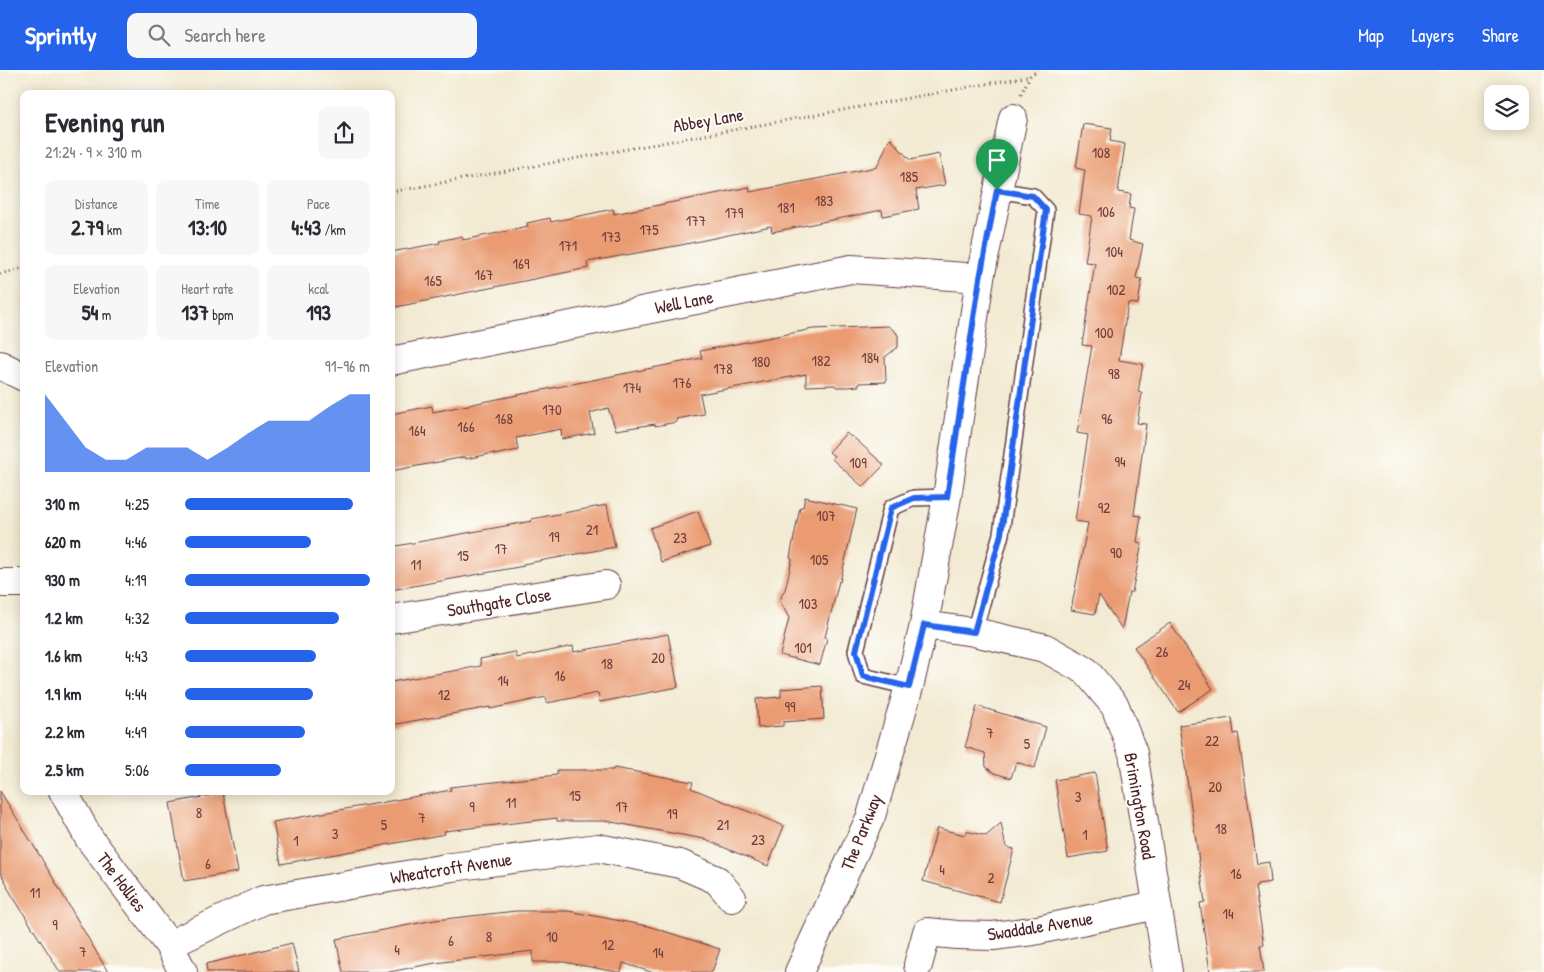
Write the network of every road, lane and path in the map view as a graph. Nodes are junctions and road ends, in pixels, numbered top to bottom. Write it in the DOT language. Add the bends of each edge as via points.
graph roads {
  1 [pos="1030,76"];
  2 [pos="1013,118"];
  3 [pos="997,190"];
  4 [pos="395,191"];
  5 [pos="20,269"];
  6 [pos="0,274"];
  7 [pos="980,278"];
  8 [pos="395,360"];
  9 [pos="0,365"];
  10 [pos="20,375"];
  11 [pos="947,497"];
  12 [pos="0,583"];
  13 [pos="20,583"];
  14 [pos="606,585"];
  15 [pos="395,618"];
  16 [pos="924,625"];
  17 [pos="974,632"];
  18 [pos="909,687"];
  19 [pos="65,795"];
  20 [pos="732,898"];
  21 [pos="1157,905"];
  22 [pos="169,945"];
  23 [pos="918,965"];
  24 [pos="183,972"];
  25 [pos="799,972"];
  26 [pos="1168,972"];
  1 -- 4 [label="path, Abbey Lane"];
  2 -- 3 [label="street, The Parkway"];
  3 -- 7 [label="street, The Parkway"];
  3 -- 17 [label="lane" via="1033,196 1046,210 1001,534"];
  5 -- 6 [label="path"];
  7 -- 8 [label="street, Well Lane" via="851,269"];
  7 -- 11 [label="street, The Parkway"];
  9 -- 10 [label="street"];
  11 -- 16 [label="street, The Parkway"];
  11 -- 18 [label="lane" via="914,498 891,508 856,651 863,676"];
  12 -- 13 [label="street"];
  14 -- 15 [label="street, Southgate Close"];
  16 -- 17 [label="street, Brimington Road"];
  16 -- 18 [label="street, The Parkway"];
  17 -- 21 [label="street, Brimington Road" via="1045,648 1086,671 1115,706 1133,753"];
  18 -- 25 [label="street, The Parkway" via="872,816"];
  19 -- 22 [label="street, The Hollies" via="89,838"];
  20 -- 22 [label="street, Wheatcroft Avenue" via="717,880 680,864 598,848 452,867 263,900"];
  21 -- 23 [label="street, Swaddale Avenue" via="1033,931 993,936 927,932"];
  21 -- 26 [label="street, Brimington Road"];
  22 -- 24 [label="street, The Hollies"];
}
